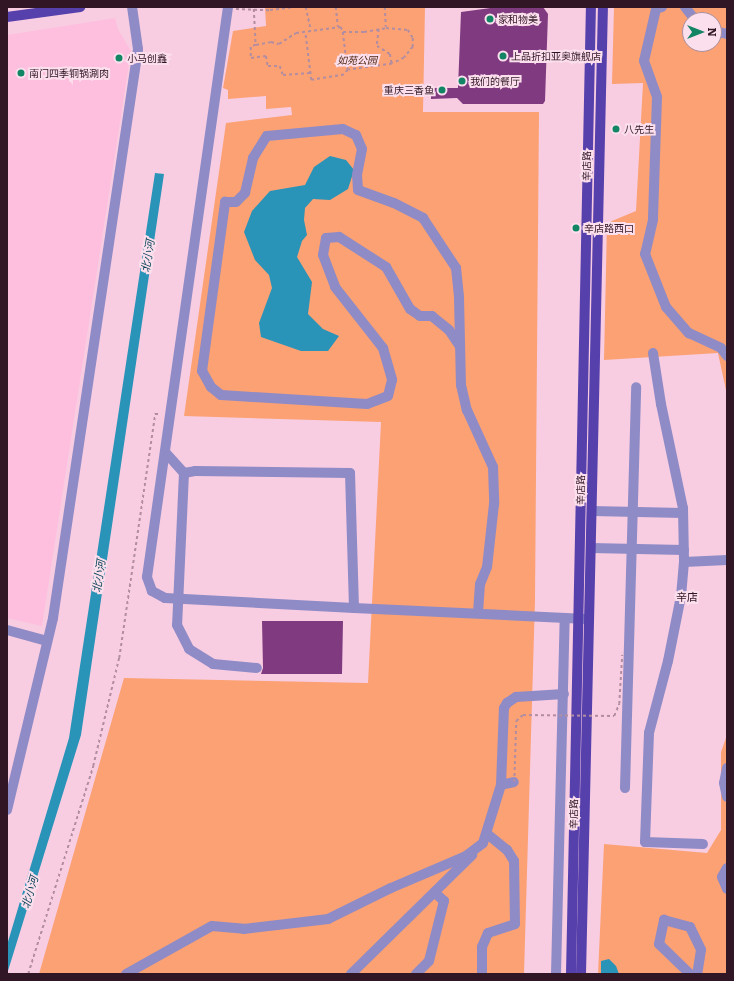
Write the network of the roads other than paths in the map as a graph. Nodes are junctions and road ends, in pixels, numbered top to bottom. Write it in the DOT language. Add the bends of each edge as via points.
graph roads {
  1 [pos="80,7"];
  2 [pos="132,7"];
  3 [pos="590,7"];
  4 [pos="603,7"];
  5 [pos="662,7"];
  6 [pos="228,8"];
  7 [pos="7,17"];
  8 [pos="459,345"];
  9 [pos="653,353"];
  10 [pos="727,356"];
  11 [pos="636,387"];
  12 [pos="166,453"];
  13 [pos="184,473"];
  14 [pos="592,511"];
  15 [pos="632,512"];
  16 [pos="684,513"];
  17 [pos="591,548"];
  18 [pos="632,549"];
  19 [pos="684,550"];
  20 [pos="727,560"];
  21 [pos="684,562"];
  22 [pos="354,608"];
  23 [pos="478,614"];
  24 [pos="566,618"];
  25 [pos="578,618"];
  26 [pos="589,619"];
  27 [pos="7,630"];
  28 [pos="47,641"];
  29 [pos="257,668"];
  30 [pos="564,694"];
  31 [pos="727,768"];
  32 [pos="514,782"];
  33 [pos="501,785"];
  34 [pos="625,788"];
  35 [pos="727,797"];
  36 [pos="7,810"];
  37 [pos="485,838"];
  38 [pos="704,844"];
  39 [pos="727,868"];
  40 [pos="727,889"];
  41 [pos="434,892"];
  42 [pos="126,974"];
  43 [pos="351,974"];
  44 [pos="416,974"];
  45 [pos="482,974"];
  46 [pos="556,974"];
  47 [pos="571,974"];
  48 [pos="581,974"];
  49 [pos="690,974"];
  50 [pos="697,974"];
  1 -- 7 [label="main road"];
  2 -- 28 [label="street" via="138,49"];
  3 -- 25 [label="main road, 辛店路"];
  4 -- 14 [label="main road, 辛店路"];
  5 -- 10 [label="street" via="656,10 644,62 657,97 653,220 645,254 666,307 689,333 721,348"];
  6 -- 12 [label="street"];
  8 -- 8 [label="street" via="449,330 432,316 420,316 410,309 386,267 339,237 326,238 323,255 335,286 382,348 392,380 388,396 382,401 360,403 221,395 211,387 202,371 225,202 236,202 245,193 253,158 267,136 343,129 356,135 362,149 357,175 358,190 394,202 423,218 456,268"];
  8 -- 23 [label="street" via="461,385 467,410 493,467 494,504 487,567 480,584"];
  9 -- 16 [label="street"];
  11 -- 15 [label="street"];
  12 -- 13 [label="street"];
  12 -- 22 [label="street" via="147,577 152,591 165,598"];
  13 -- 22 [label="street" via="195,470 350,473"];
  13 -- 29 [label="street, bridge" via="177,625 189,649 213,664"];
  14 -- 15 [label="street"];
  14 -- 17 [label="main road, 辛店路"];
  15 -- 16 [label="street"];
  15 -- 18 [label="street"];
  16 -- 19 [label="street"];
  17 -- 18 [label="street"];
  17 -- 26 [label="main road, 辛店路"];
  18 -- 19 [label="street"];
  18 -- 34 [label="street" via="625,655"];
  19 -- 21 [label="street"];
  20 -- 21 [label="street"];
  21 -- 38 [label="street" via="681,596 668,661 649,733 645,842"];
  22 -- 23 [label="street"];
  23 -- 24 [label="street"];
  24 -- 25 [label="street"];
  24 -- 30 [label="street"];
  25 -- 26 [label="street"];
  25 -- 47 [label="main road, 辛店路"];
  26 -- 48 [label="main road, 辛店路"];
  27 -- 28 [label="street"];
  28 -- 36 [label="street"];
  30 -- 33 [label="street" via="516,697 507,703 504,708"];
  30 -- 46 [label="street"];
  31 -- 35 [label="street" via="724,783"];
  32 -- 33 [label="street"];
  33 -- 37 [label="street"];
  37 -- 41 [label="street"];
  37 -- 42 [label="street" via="466,856 391,888 328,919 244,929 212,926"];
  37 -- 45 [label="street" via="507,850 514,861 515,924 488,933 482,946"];
  39 -- 40 [label="street" via="722,877"];
  41 -- 43 [label="street"];
  41 -- 44 [label="street" via="444,901 429,960"];
  49 -- 50 [label="street" via="659,944 664,920 690,927 701,950"];
}
